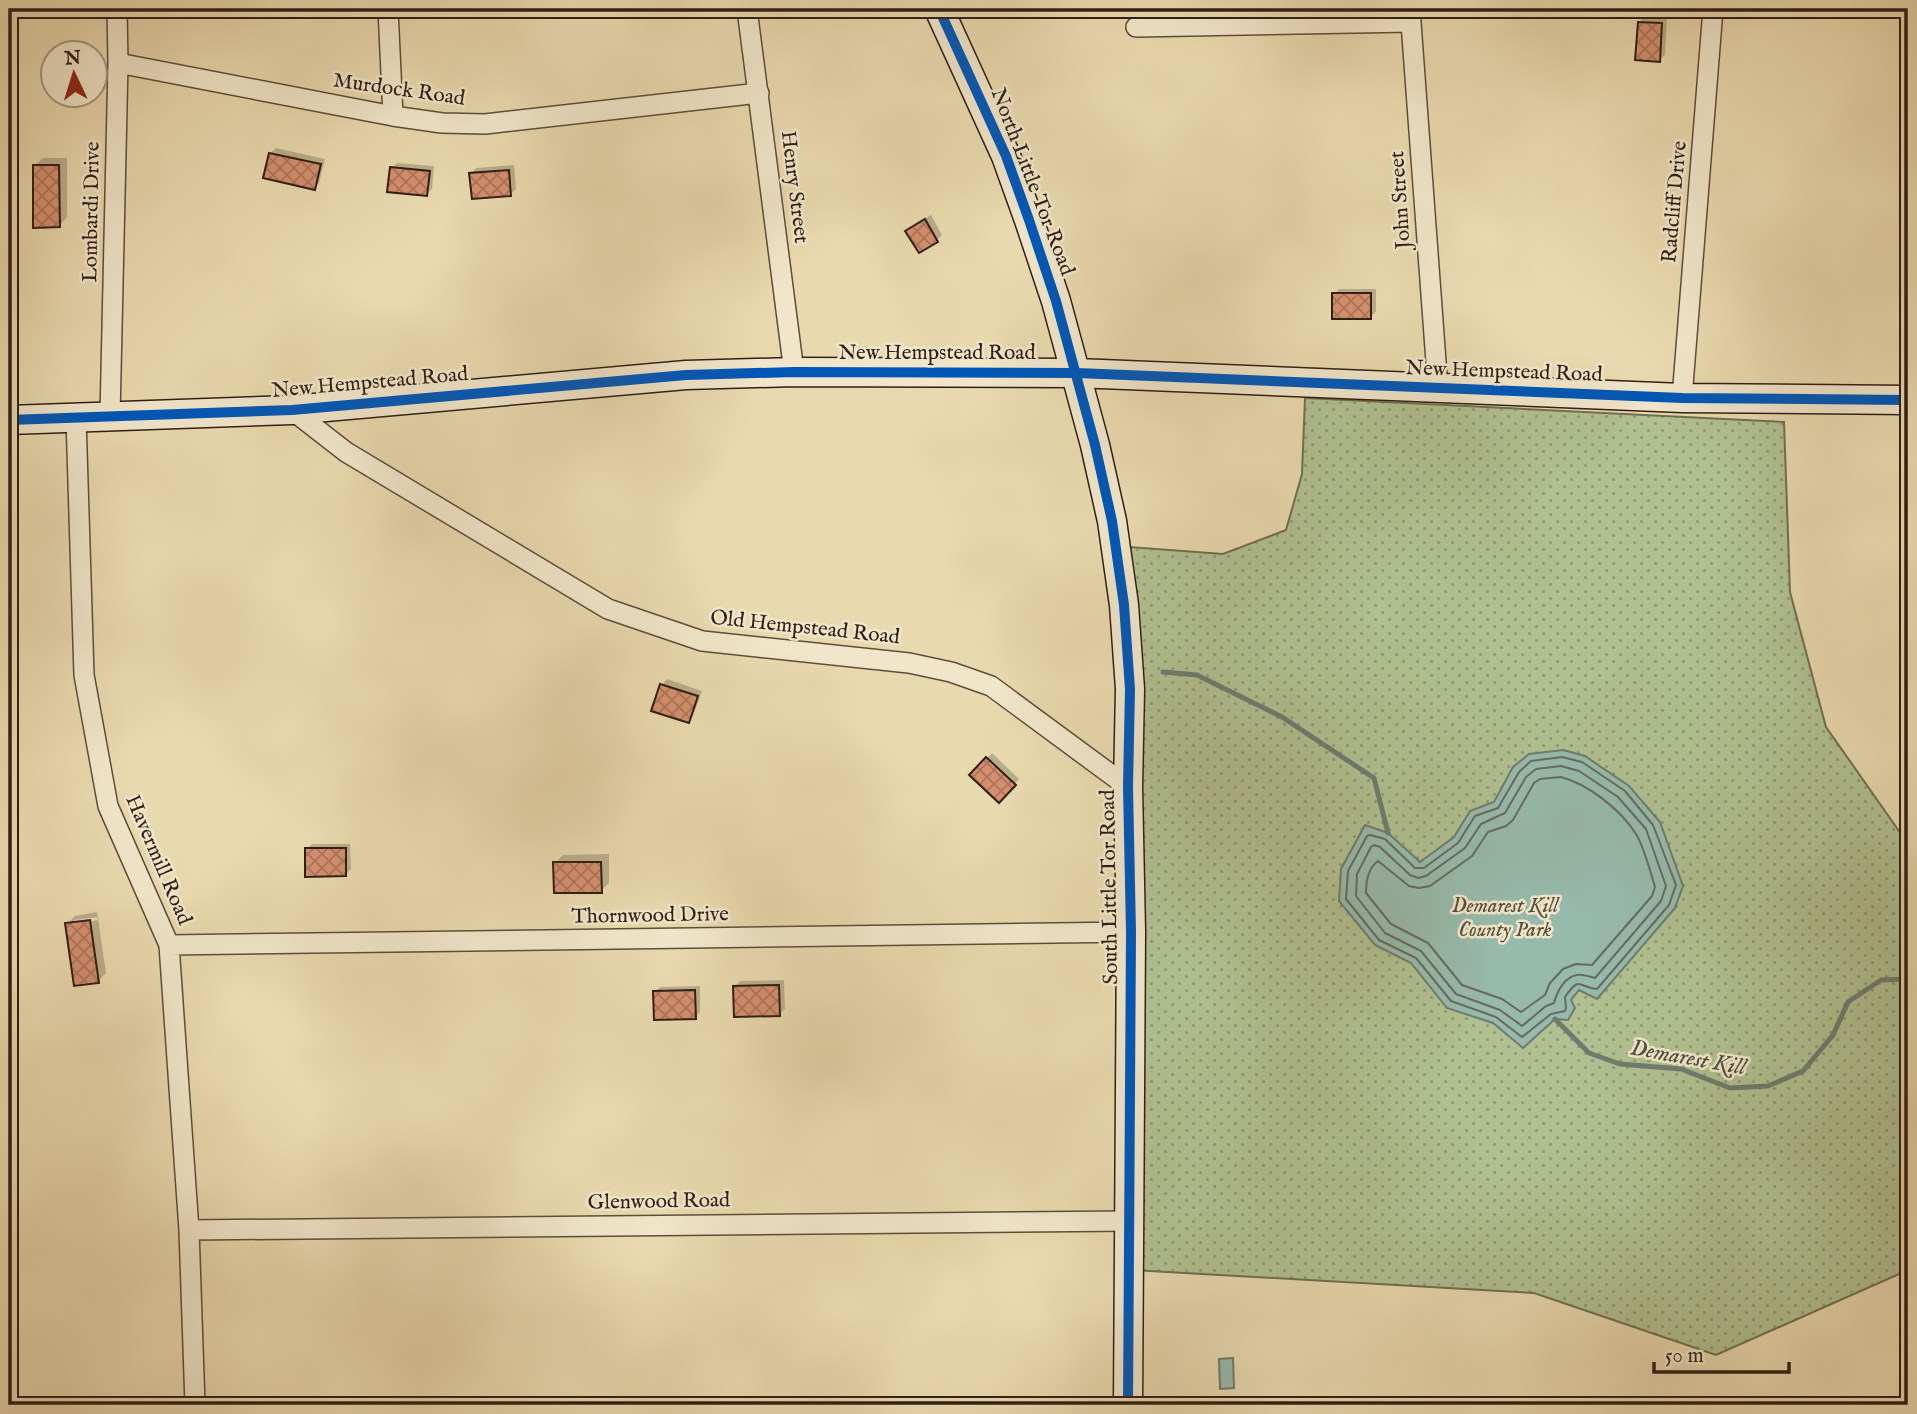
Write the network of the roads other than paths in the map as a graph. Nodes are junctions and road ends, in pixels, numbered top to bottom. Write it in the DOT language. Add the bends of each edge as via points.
graph roads {
  1 [pos="117,9"];
  2 [pos="388,9"];
  3 [pos="747,9"];
  4 [pos="939,9"];
  5 [pos="1713,9"];
  6 [pos="1411,15"];
  7 [pos="1136,27"];
  8 [pos="118,63"];
  9 [pos="759,93"];
  10 [pos="393,116"];
  11 [pos="794,372"];
  12 [pos="1077,373"];
  13 [pos="1438,389"];
  14 [pos="1682,398"];
  15 [pos="1908,400"];
  16 [pos="292,410"];
  17 [pos="110,416"];
  18 [pos="76,418"];
  19 [pos="9,419"];
  20 [pos="1128,788"];
  21 [pos="1131,932"];
  22 [pos="169,945"];
  23 [pos="1129,1221"];
  24 [pos="189,1230"];
  25 [pos="195,1405"];
  26 [pos="1128,1405"];
  1 -- 8 [label="street, Lombardi Drive"];
  2 -- 10 [label="street"];
  3 -- 9 [label="street, Henry Street"];
  4 -- 12 [label="street, North Little Tor Road" via="1006,156"];
  5 -- 14 [label="street, Radcliff Drive"];
  6 -- 7 [label="street"];
  6 -- 13 [label="street, John Street"];
  8 -- 10 [label="street, Murdock Road"];
  8 -- 17 [label="street, Lombardi Drive"];
  9 -- 10 [label="street, Murdock Road" via="485,124"];
  9 -- 11 [label="street, Henry Street"];
  11 -- 12 [label="street, New Hempstead Road"];
  11 -- 16 [label="street, New Hempstead Road" via="686,375"];
  12 -- 13 [label="street, New Hempstead Road"];
  12 -- 20 [label="street, South Little Tor Road" via="1112,521 1124,605 1130,689"];
  13 -- 14 [label="street, New Hempstead Road"];
  14 -- 15 [label="street, New Hempstead Road"];
  16 -- 17 [label="street, New Hempstead Road"];
  16 -- 20 [label="street, Old Hempstead Road" via="346,452 608,610 702,641 909,663 951,672 991,686"];
  17 -- 18 [label="street, New Hempstead Road"];
  18 -- 19 [label="street, New Hempstead Road"];
  18 -- 22 [label="street, Havermill Road" via="84,675 108,806"];
  20 -- 21 [label="street, South Little Tor Road"];
  21 -- 22 [label="street, Thornwood Drive"];
  21 -- 23 [label="street, South Little Tor Road"];
  22 -- 24 [label="street, Havermill Road"];
  23 -- 24 [label="street, Glenwood Road"];
  23 -- 26 [label="street, South Little Tor Road"];
  24 -- 25 [label="street, Havermill Road"];
}
